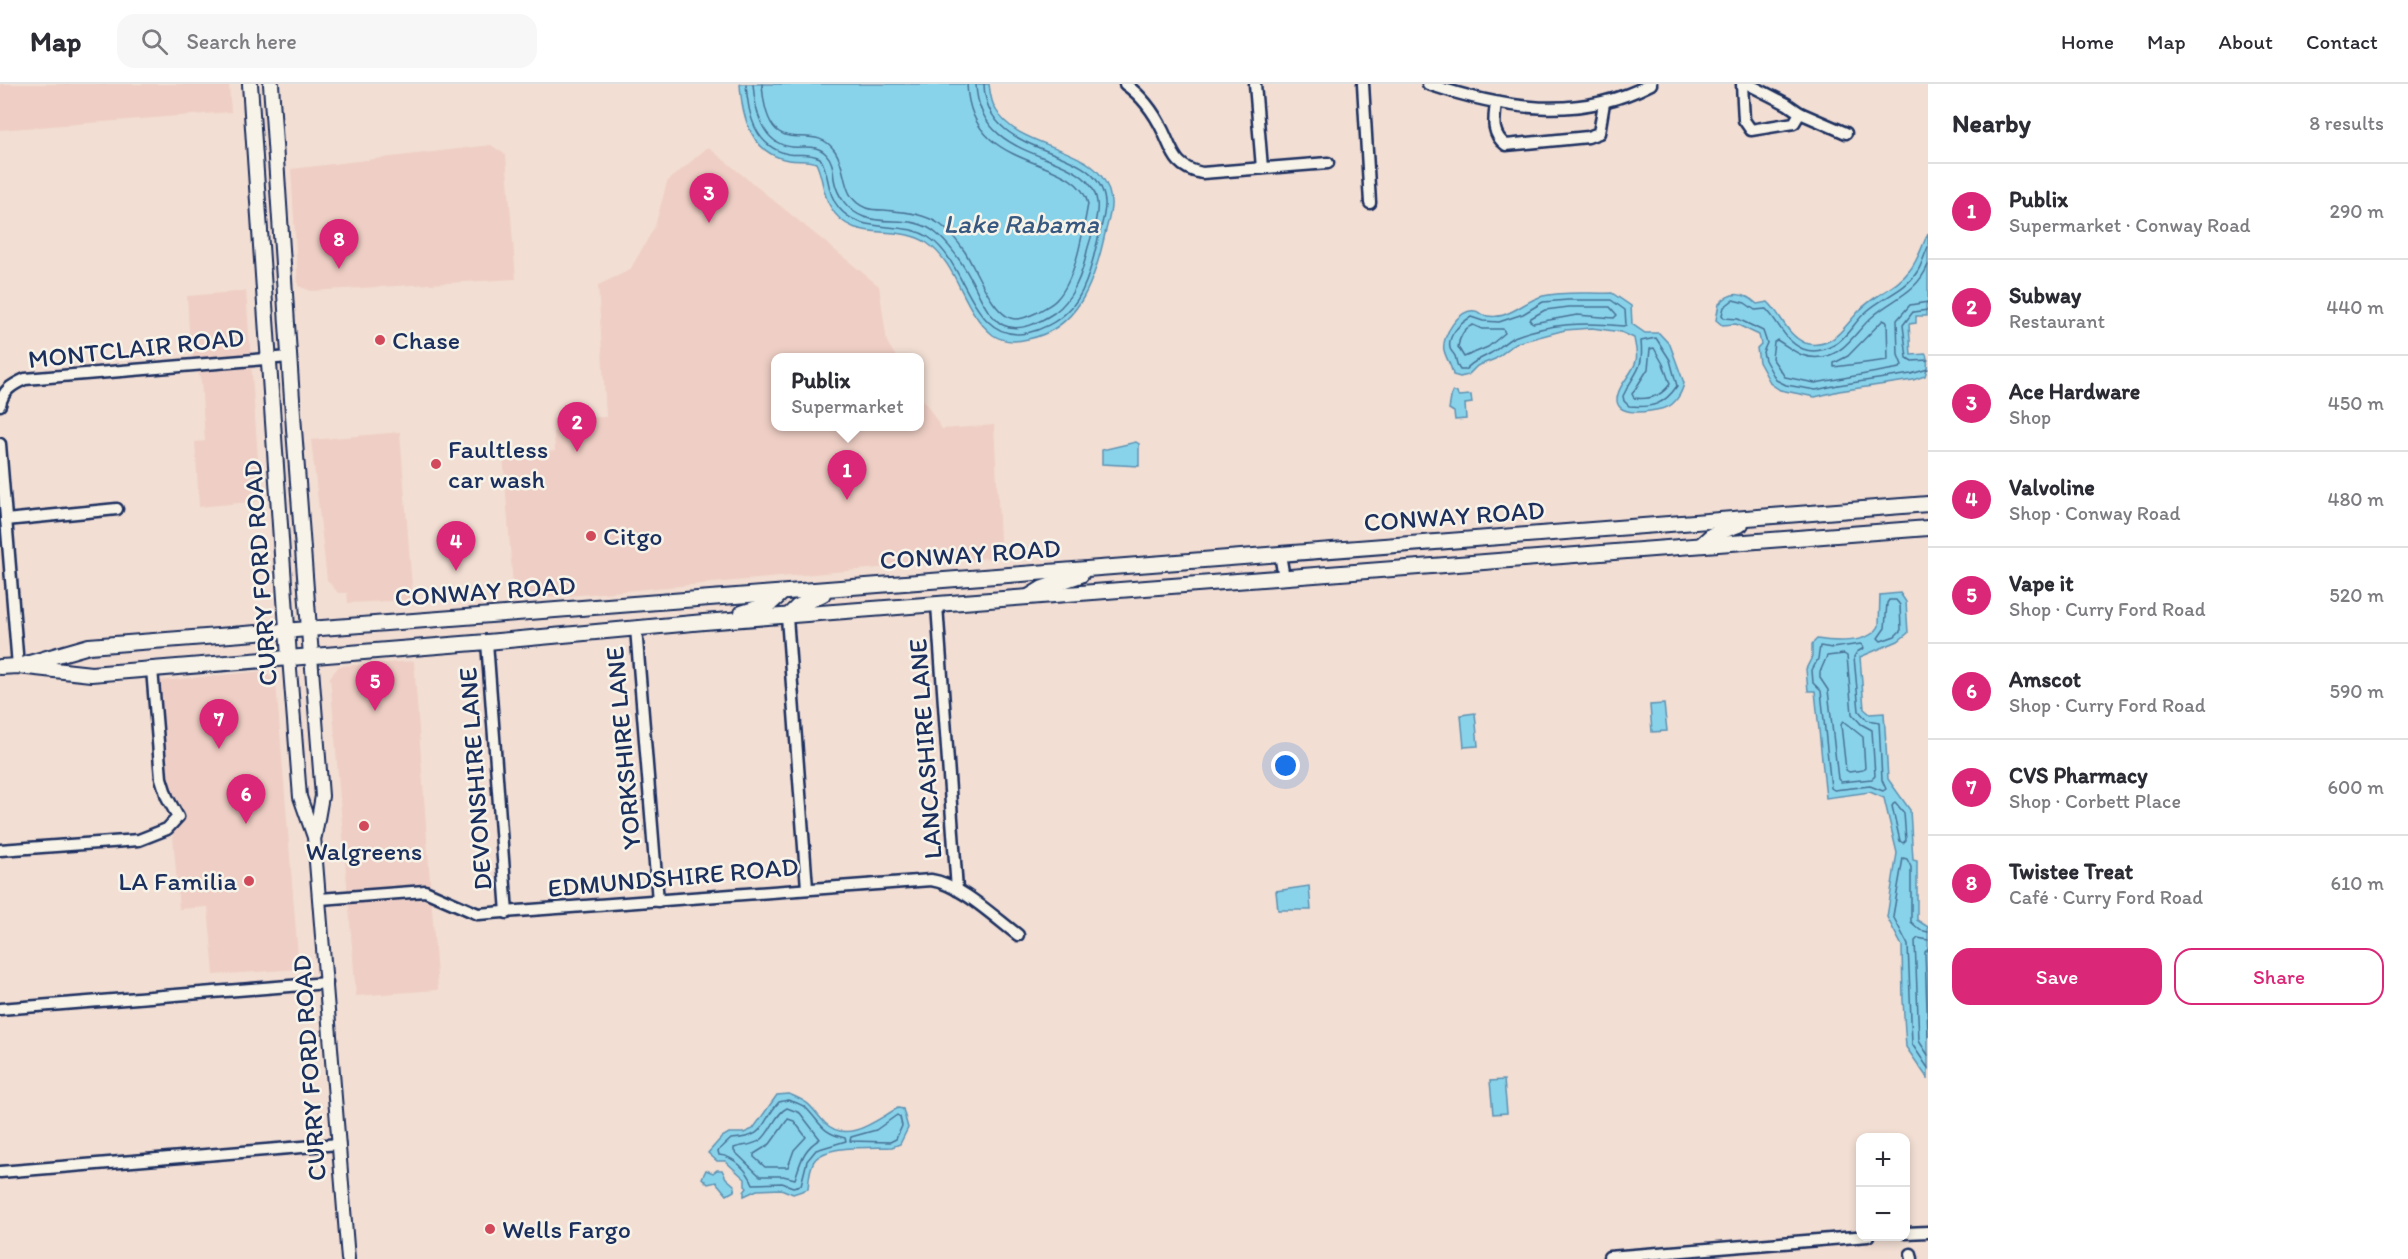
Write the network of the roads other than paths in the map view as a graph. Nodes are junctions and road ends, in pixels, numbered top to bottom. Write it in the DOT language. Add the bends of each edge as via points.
graph roads {
  1 [pos="250,84"];
  2 [pos="271,84"];
  3 [pos="1125,84"];
  4 [pos="1255,84"];
  5 [pos="1363,84"];
  6 [pos="1428,84"];
  7 [pos="1651,84"];
  8 [pos="1742,84"];
  9 [pos="1748,84"];
  10 [pos="272,99"];
  11 [pos="252,100"];
  12 [pos="1496,103"];
  13 [pos="1604,103"];
  14 [pos="1800,113"];
  15 [pos="1846,133"];
  16 [pos="1328,163"];
  17 [pos="1262,168"];
  18 [pos="1370,203"];
  19 [pos="286,302"];
  20 [pos="265,303"];
  21 [pos="289,357"];
  22 [pos="269,358"];
  23 [pos="0,405"];
  24 [pos="0,444"];
  25 [pos="1928,504"];
  26 [pos="117,509"];
  27 [pos="1772,516"];
  28 [pos="6,520"];
  29 [pos="1928,528"];
  30 [pos="1701,545"];
  31 [pos="1280,554"];
  32 [pos="1103,568"];
  33 [pos="1284,578"];
  34 [pos="836,589"];
  35 [pos="782,593"];
  36 [pos="1029,598"];
  37 [pos="937,605"];
  38 [pos="787,617"];
  39 [pos="705,622"];
  40 [pos="309,628"];
  41 [pos="636,628"];
  42 [pos="287,630"];
  43 [pos="487,642"];
  44 [pos="311,656"];
  45 [pos="290,657"];
  46 [pos="18,666"];
  47 [pos="0,668"];
  48 [pos="152,669"];
  49 [pos="314,837"];
  50 [pos="0,850"];
  51 [pos="807,888"];
  52 [pos="957,890"];
  53 [pos="320,899"];
  54 [pos="658,901"];
  55 [pos="507,913"];
  56 [pos="1018,935"];
  57 [pos="327,983"];
  58 [pos="0,1009"];
  59 [pos="339,1144"];
  60 [pos="0,1172"];
  61 [pos="1928,1232"];
  62 [pos="1910,1233"];
  63 [pos="1856,1237"];
  64 [pos="1609,1257"];
  65 [pos="348,1259"];
  1 -- 11 [label="main road, CURRY FORD ROAD"];
  2 -- 10 [label="main road, CURRY FORD ROAD"];
  3 -- 17 [label="street" via="1141,96 1180,163 1202,173"];
  4 -- 17 [label="street"];
  5 -- 18 [label="street"];
  6 -- 12 [label="street"];
  7 -- 13 [label="street"];
  8 -- 14 [label="street" via="1744,120 1750,130 1794,123"];
  9 -- 14 [label="street"];
  10 -- 11 [label="street"];
  10 -- 19 [label="main road, CURRY FORD ROAD"];
  11 -- 20 [label="main road, CURRY FORD ROAD"];
  12 -- 13 [label="street" via="1551,108"];
  12 -- 13 [label="street" via="1493,124 1498,139 1506,145 1599,133"];
  14 -- 15 [label="street"];
  16 -- 17 [label="street"];
  19 -- 20 [label="street"];
  19 -- 21 [label="main road, CURRY FORD ROAD"];
  20 -- 22 [label="main road, CURRY FORD ROAD"];
  21 -- 22 [label="street, MONTCLAIR ROAD"];
  21 -- 40 [label="main road, CURRY FORD ROAD"];
  22 -- 23 [label="street, MONTCLAIR ROAD" via="25,379 10,386"];
  22 -- 42 [label="main road, CURRY FORD ROAD"];
  24 -- 28 [label="street"];
  25 -- 27 [label="main road, CONWAY ROAD"];
  26 -- 28 [label="street"];
  27 -- 30 [label="main road" via="1722,529"];
  27 -- 31 [label="main road, CONWAY ROAD"];
  28 -- 46 [label="street"];
  29 -- 30 [label="main road, CONWAY ROAD"];
  30 -- 33 [label="main road, CONWAY ROAD"];
  31 -- 32 [label="main road, CONWAY ROAD"];
  31 -- 33 [label="street"];
  32 -- 34 [label="main road, CONWAY ROAD"];
  32 -- 36 [label="main road" via="1043,588"];
  33 -- 36 [label="main road, CONWAY ROAD"];
  34 -- 35 [label="main road, CONWAY ROAD"];
  34 -- 38 [label="main road" via="807,601"];
  35 -- 39 [label="main road" via="757,610"];
  35 -- 40 [label="main road, CONWAY ROAD"];
  36 -- 37 [label="main road, CONWAY ROAD"];
  37 -- 38 [label="main road, CONWAY ROAD"];
  37 -- 52 [label="street, LANCASHIRE LANE"];
  38 -- 39 [label="main road, CONWAY ROAD"];
  38 -- 51 [label="street"];
  39 -- 41 [label="main road, CONWAY ROAD"];
  40 -- 42 [label="main road, CONWAY ROAD"];
  40 -- 44 [label="main road, CURRY FORD ROAD"];
  41 -- 43 [label="main road, CONWAY ROAD"];
  41 -- 54 [label="street, YORKSHIRE LANE"];
  42 -- 45 [label="main road, CURRY FORD ROAD"];
  42 -- 46 [label="main road, CONWAY ROAD" via="89,646"];
  43 -- 44 [label="main road, CONWAY ROAD"];
  43 -- 55 [label="street, DEVONSHIRE LANE"];
  44 -- 45 [label="main road, CONWAY ROAD"];
  44 -- 49 [label="street, CURRY FORD ROAD" via="322,796"];
  45 -- 48 [label="main road, CONWAY ROAD"];
  45 -- 49 [label="street, CURRY FORD ROAD" via="300,797"];
  46 -- 47 [label="main road, CONWAY ROAD"];
  46 -- 48 [label="main road, CONWAY ROAD" via="91,674"];
  48 -- 50 [label="street" via="161,778 178,817 159,834 139,840"];
  49 -- 53 [label="street, CURRY FORD ROAD"];
  51 -- 52 [label="street, EDMUNDSHIRE ROAD" via="931,880 942,881"];
  51 -- 54 [label="street, EDMUNDSHIRE ROAD"];
  52 -- 56 [label="street, EDMUNDSHIRE ROAD"];
  53 -- 55 [label="street, EDMUNDSHIRE ROAD" via="425,891 478,914"];
  53 -- 57 [label="street, CURRY FORD ROAD"];
  54 -- 55 [label="street, EDMUNDSHIRE ROAD"];
  57 -- 58 [label="street"];
  57 -- 59 [label="street, CURRY FORD ROAD"];
  59 -- 60 [label="street"];
  59 -- 65 [label="street, CURRY FORD ROAD"];
  61 -- 62 [label="street"];
  63 -- 64 [label="street"];
}
